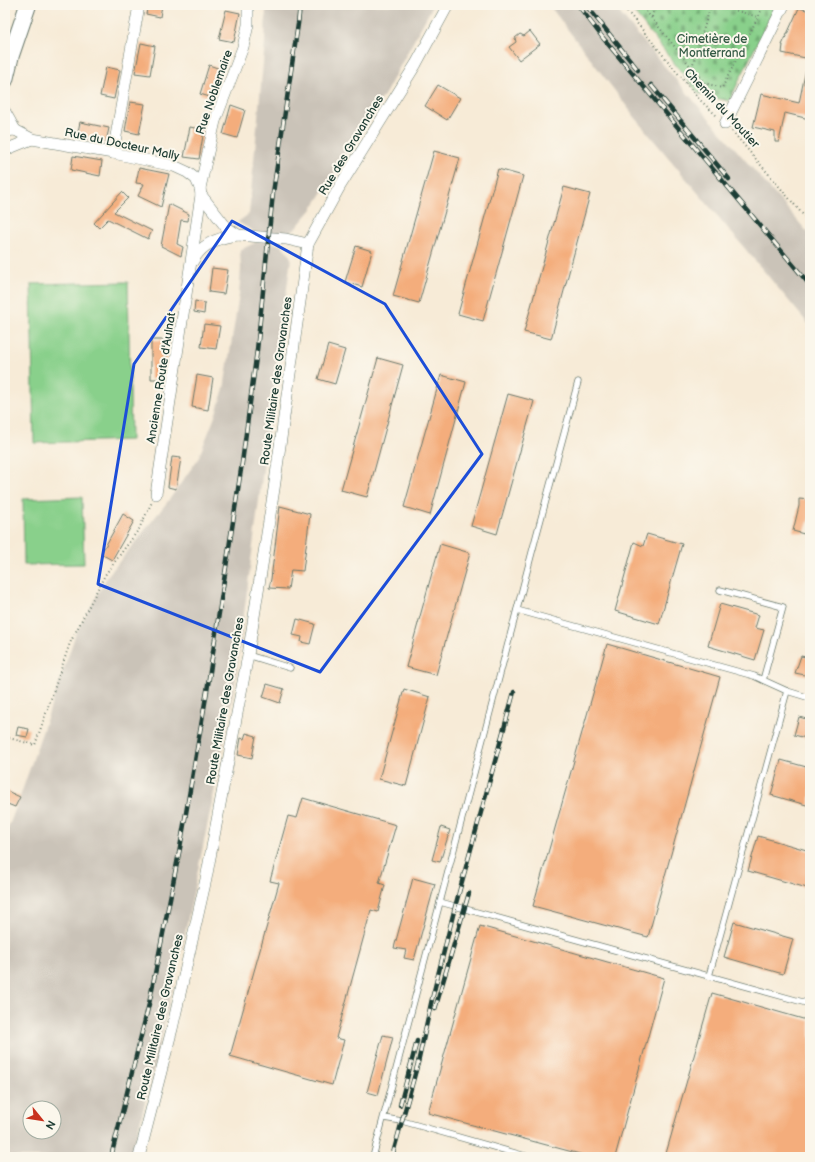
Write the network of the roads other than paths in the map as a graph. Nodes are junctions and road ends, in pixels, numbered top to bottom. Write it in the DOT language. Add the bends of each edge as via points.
graph roads {
  1 [pos="28,5"];
  2 [pos="139,5"];
  3 [pos="248,5"];
  4 [pos="448,5"];
  5 [pos="784,5"];
  6 [pos="5,80"];
  7 [pos="5,112"];
  8 [pos="725,124"];
  9 [pos="10,130"];
  10 [pos="32,139"];
  11 [pos="5,150"];
  12 [pos="113,153"];
  13 [pos="201,191"];
  14 [pos="242,235"];
  15 [pos="308,244"];
  16 [pos="191,265"];
  17 [pos="578,382"];
  18 [pos="156,494"];
  19 [pos="720,590"];
  20 [pos="517,610"];
  21 [pos="248,655"];
  22 [pos="290,668"];
  23 [pos="764,680"];
  24 [pos="787,692"];
  25 [pos="810,698"];
  26 [pos="440,902"];
  27 [pos="709,976"];
  28 [pos="810,1004"];
  29 [pos="384,1118"];
  30 [pos="139,1157"];
  31 [pos="373,1157"];
  32 [pos="529,1157"];
  1 -- 6 [label="main road"];
  2 -- 12 [label="street"];
  3 -- 13 [label="street, Rue Noblemaire" via="248,25 243,47 215,121"];
  4 -- 15 [label="street, Rue des Gravanches" via="416,64 340,186"];
  5 -- 8 [label="street"];
  7 -- 9 [label="street, Rue du Docteur Mally"];
  9 -- 10 [label="street, Rue du Docteur Mally"];
  10 -- 11 [label="street"];
  10 -- 12 [label="street, Rue du Docteur Mally"];
  12 -- 13 [label="street, Rue du Docteur Mally" via="174,166 196,179"];
  13 -- 14 [label="street, Rue du Docteur Mally" via="226,227"];
  13 -- 16 [label="street, Ancienne Route d'Aulnat"];
  14 -- 15 [label="street"];
  14 -- 16 [label="street, Ancienne Route d'Aulnat" via="222,238 204,247"];
  15 -- 21 [label="street, Route Militaire des Gravanches"];
  16 -- 18 [label="street, Ancienne Route d'Aulnat"];
  17 -- 20 [label="lane"];
  19 -- 23 [label="lane" via="783,608"];
  20 -- 23 [label="lane"];
  20 -- 26 [label="lane"];
  21 -- 22 [label="lane"];
  21 -- 30 [label="street, Route Militaire des Gravanches" via="206,879 172,1029"];
  23 -- 24 [label="lane"];
  24 -- 25 [label="lane"];
  24 -- 27 [label="lane"];
  26 -- 27 [label="lane"];
  26 -- 29 [label="lane"];
  27 -- 28 [label="lane"];
  29 -- 31 [label="lane"];
  29 -- 32 [label="lane"];
}
